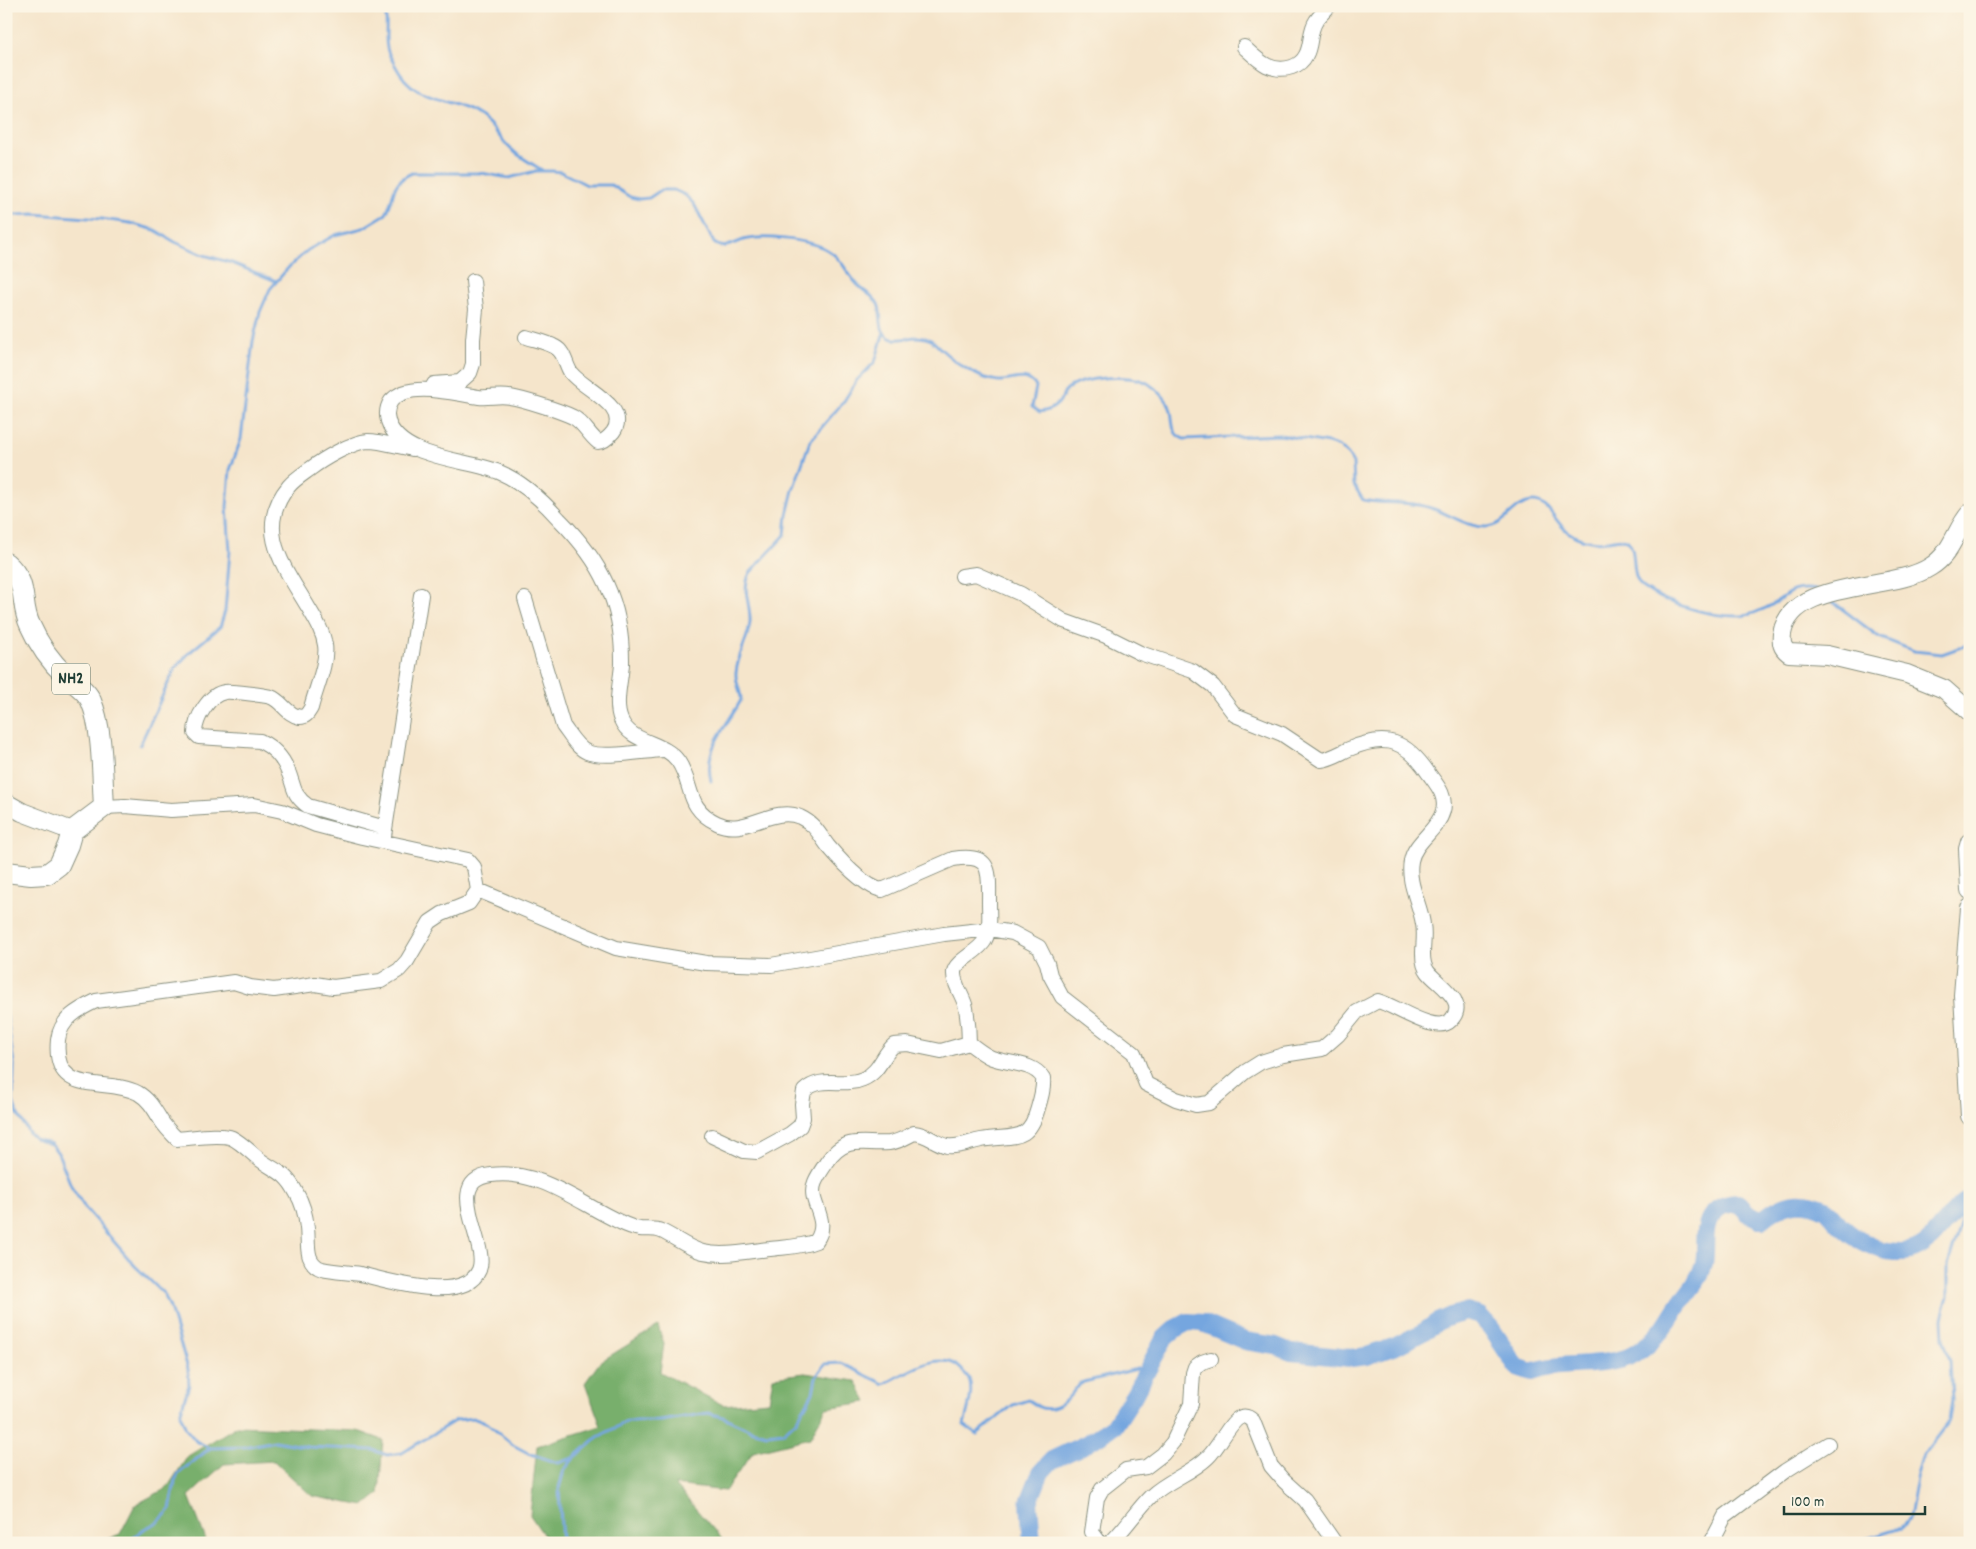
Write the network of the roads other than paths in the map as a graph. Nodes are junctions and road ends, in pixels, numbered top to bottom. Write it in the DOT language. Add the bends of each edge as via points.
graph roads {
  1 [pos="1329,6"];
  2 [pos="1244,47"];
  3 [pos="473,280"];
  4 [pos="526,337"];
  5 [pos="399,395"];
  6 [pos="415,449"];
  7 [pos="1970,512"];
  8 [pos="6,563"];
  9 [pos="962,576"];
  10 [pos="421,595"];
  11 [pos="525,598"];
  12 [pos="1970,712"];
  13 [pos="663,750"];
  14 [pos="6,803"];
  15 [pos="104,807"];
  16 [pos="385,828"];
  17 [pos="72,832"];
  18 [pos="383,842"];
  19 [pos="1970,842"];
  20 [pos="6,872"];
  21 [pos="478,890"];
  22 [pos="1970,890"];
  23 [pos="1970,908"];
  24 [pos="990,929"];
  25 [pos="969,1043"];
  26 [pos="1970,1116"];
  27 [pos="712,1136"];
  28 [pos="1211,1359"];
  29 [pos="1828,1444"];
  30 [pos="1100,1543"];
  31 [pos="1110,1543"];
  32 [pos="1335,1543"];
  33 [pos="1710,1543"];
  1 -- 2 [label="street" via="1310,34 1307,54 1295,66 1275,70"];
  3 -- 5 [label="street" via="476,309 470,373 460,382 412,386"];
  4 -- 5 [label="street" via="556,347 571,373 613,408 617,423 609,436 598,442 571,416 508,396 483,397 422,390 408,390"];
  5 -- 6 [label="street" via="389,405 387,418 395,432"];
  6 -- 13 [label="street" via="491,470 523,485 589,552 606,580 619,630 622,664 620,719 630,732"];
  6 -- 16 [label="street" via="367,441 345,448 318,463 290,485 280,499 273,519 276,553 320,628 325,645 325,656 306,716 294,715 273,698 224,692 210,699 195,723 195,733 199,737 260,741 269,746 288,770 294,793 308,806"];
  7 -- 12 [label="main road" via="1949,551 1933,566 1903,579 1822,594 1799,605 1783,628 1781,642 1789,654 1827,655 1907,674 1944,689"];
  8 -- 15 [label="highway, NH2" via="21,583 28,622 37,640 64,674 91,700 100,747"];
  9 -- 24 [label="street" via="976,574 1021,594 1064,621 1193,671 1214,686 1235,715 1282,734 1321,760 1374,740 1398,743 1425,768 1441,791 1444,802 1438,821 1412,856 1410,872 1424,924 1424,965 1450,993 1457,1011 1448,1023 1436,1025 1417,1020 1378,1001 1357,1012 1322,1049 1270,1058 1245,1072 1209,1103 1196,1105 1146,1084 1134,1053 1062,997 1039,947 1013,932"];
  10 -- 16 [label="street"];
  11 -- 13 [label="street" via="563,726 575,743 587,752 600,755"];
  13 -- 24 [label="street" via="677,759 694,803 707,817 729,828 784,814 802,818 815,826 829,847 874,889 882,890 953,859 976,858 990,874"];
  14 -- 17 [label="main road"];
  15 -- 17 [label="highway"];
  15 -- 18 [label="street" via="171,810 254,805"];
  16 -- 18 [label="street"];
  17 -- 20 [label="highway" via="59,865 47,874"];
  18 -- 21 [label="street" via="468,860 474,866"];
  19 -- 22 [label="main road"];
  21 -- 24 [label="street" via="616,948 706,963 771,965 944,934"];
  21 -- 25 [label="street" via="469,903 430,922 399,970 381,981 333,986 315,984 274,990 234,982 96,1001 80,1008 64,1024 58,1037 59,1062 68,1076 81,1083 137,1093 148,1101 177,1139 231,1138 286,1176 297,1194 307,1228 309,1254 315,1266 435,1288 463,1284 480,1269 469,1189 481,1176 493,1174 526,1178 548,1185 621,1223 659,1230 701,1252 737,1253 816,1241 822,1225 813,1184 841,1146 849,1143 890,1143 914,1133 947,1146 956,1146 1019,1136 1032,1127 1043,1090 1041,1074 1029,1067 990,1057"];
  23 -- 26 [label="main road" via="1963,995"];
  24 -- 25 [label="street" via="981,947 954,971 966,1007"];
  25 -- 27 [label="street" via="941,1051 907,1044 894,1045 878,1069 865,1078 855,1082 822,1081 814,1084 804,1091 800,1126 756,1152 744,1151"];
  28 -- 30 [label="street" via="1195,1367 1191,1404 1173,1442 1163,1454 1146,1467 1126,1470 1102,1489 1097,1498 1092,1532"];
  29 -- 33 [label="street" via="1785,1471 1725,1516"];
  31 -- 32 [label="street" via="1152,1496 1200,1465 1234,1421 1242,1416 1253,1421 1271,1466 1306,1500"];
}
